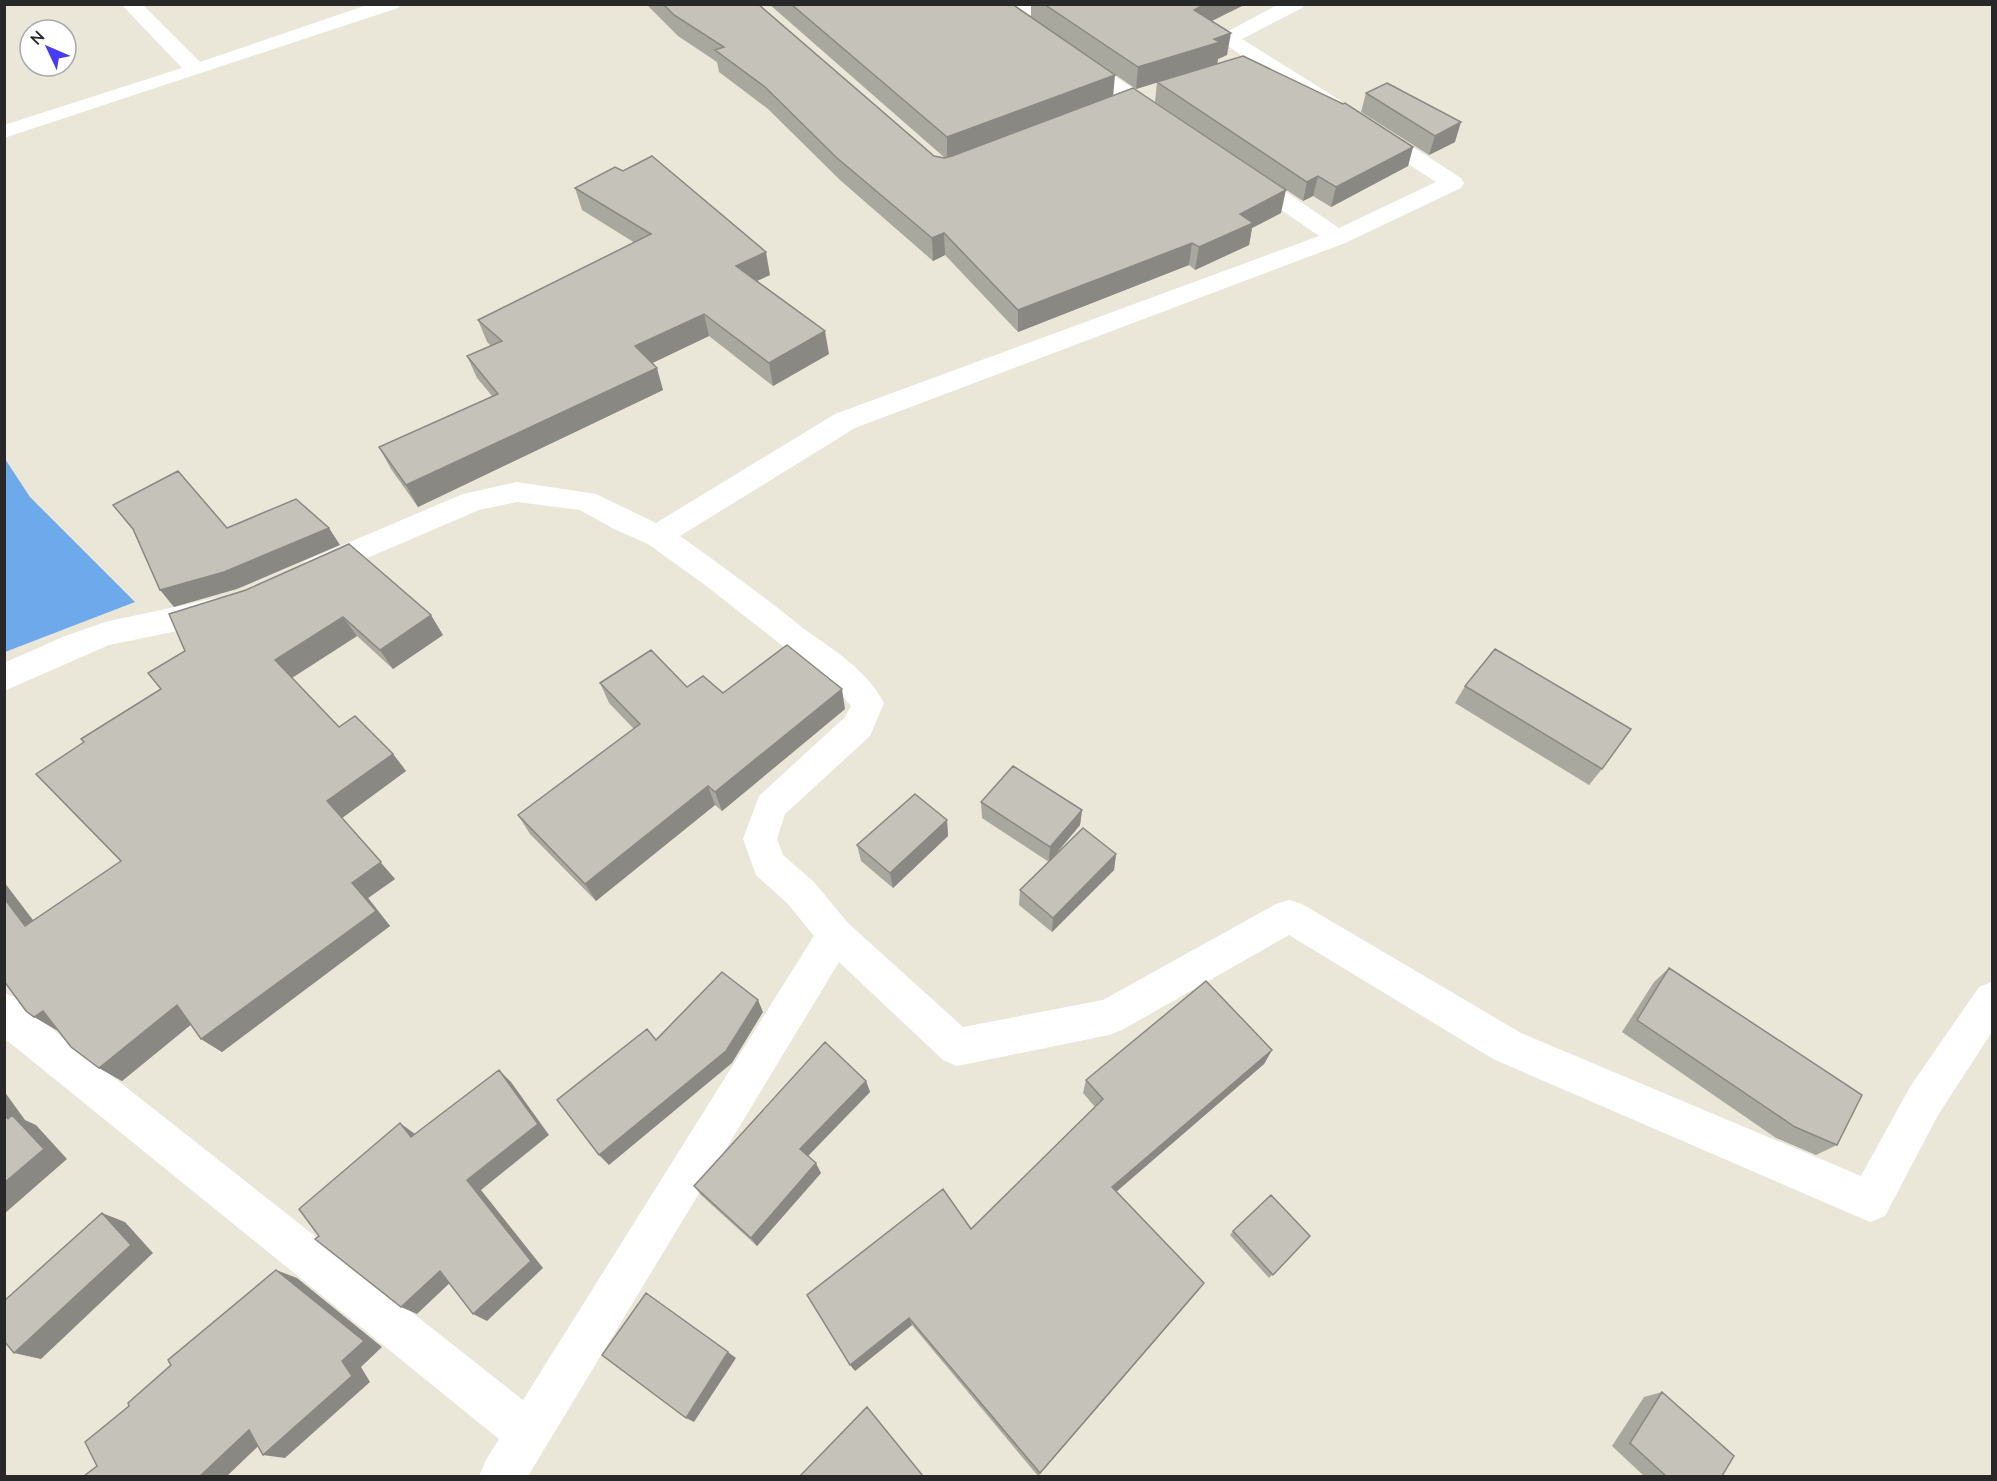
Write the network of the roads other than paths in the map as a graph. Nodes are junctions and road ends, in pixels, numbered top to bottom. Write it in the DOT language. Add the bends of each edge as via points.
graph roads {
  1 [pos="130,4"];
  2 [pos="391,4"];
  3 [pos="1042,4"];
  4 [pos="1295,4"];
  5 [pos="1012,17"];
  6 [pos="1058,48"];
  7 [pos="1261,60"];
  8 [pos="196,70"];
  9 [pos="1187,82"];
  10 [pos="4,132"];
  11 [pos="1182,132"];
  12 [pos="1231,165"];
  13 [pos="1337,238"];
  14 [pos="658,536"];
  15 [pos="291,580"];
  16 [pos="238,602"];
  17 [pos="4,678"];
  18 [pos="835,935"];
  19 [pos="1992,1000"];
  20 [pos="4,1011"];
  21 [pos="528,1433"];
  22 [pos="502,1476"];
  1 -- 8 [label="street"];
  2 -- 8 [label="street"];
  3 -- 5 [label="street"];
  4 -- 7 [label="street" via="1228,39"];
  6 -- 11 [label="street"];
  7 -- 9 [label="street"];
  7 -- 13 [label="street" via="1453,183"];
  8 -- 10 [label="street"];
  12 -- 13 [label="street"];
  13 -- 14 [label="street" via="845,421"];
  14 -- 15 [label="street" via="586,501 517,492 473,501"];
  14 -- 18 [label="street" via="845,677 868,703 858,726 771,806 760,839 768,864 801,893"];
  16 -- 17 [label="street" via="188,619 71,646"];
  18 -- 19 [label="street" via="957,1047 1109,1017 1289,916 1507,1046 1870,1201 1924,1101"];
  18 -- 21 [label="street"];
  20 -- 21 [label="street"];
  21 -- 22 [label="street"];
}
